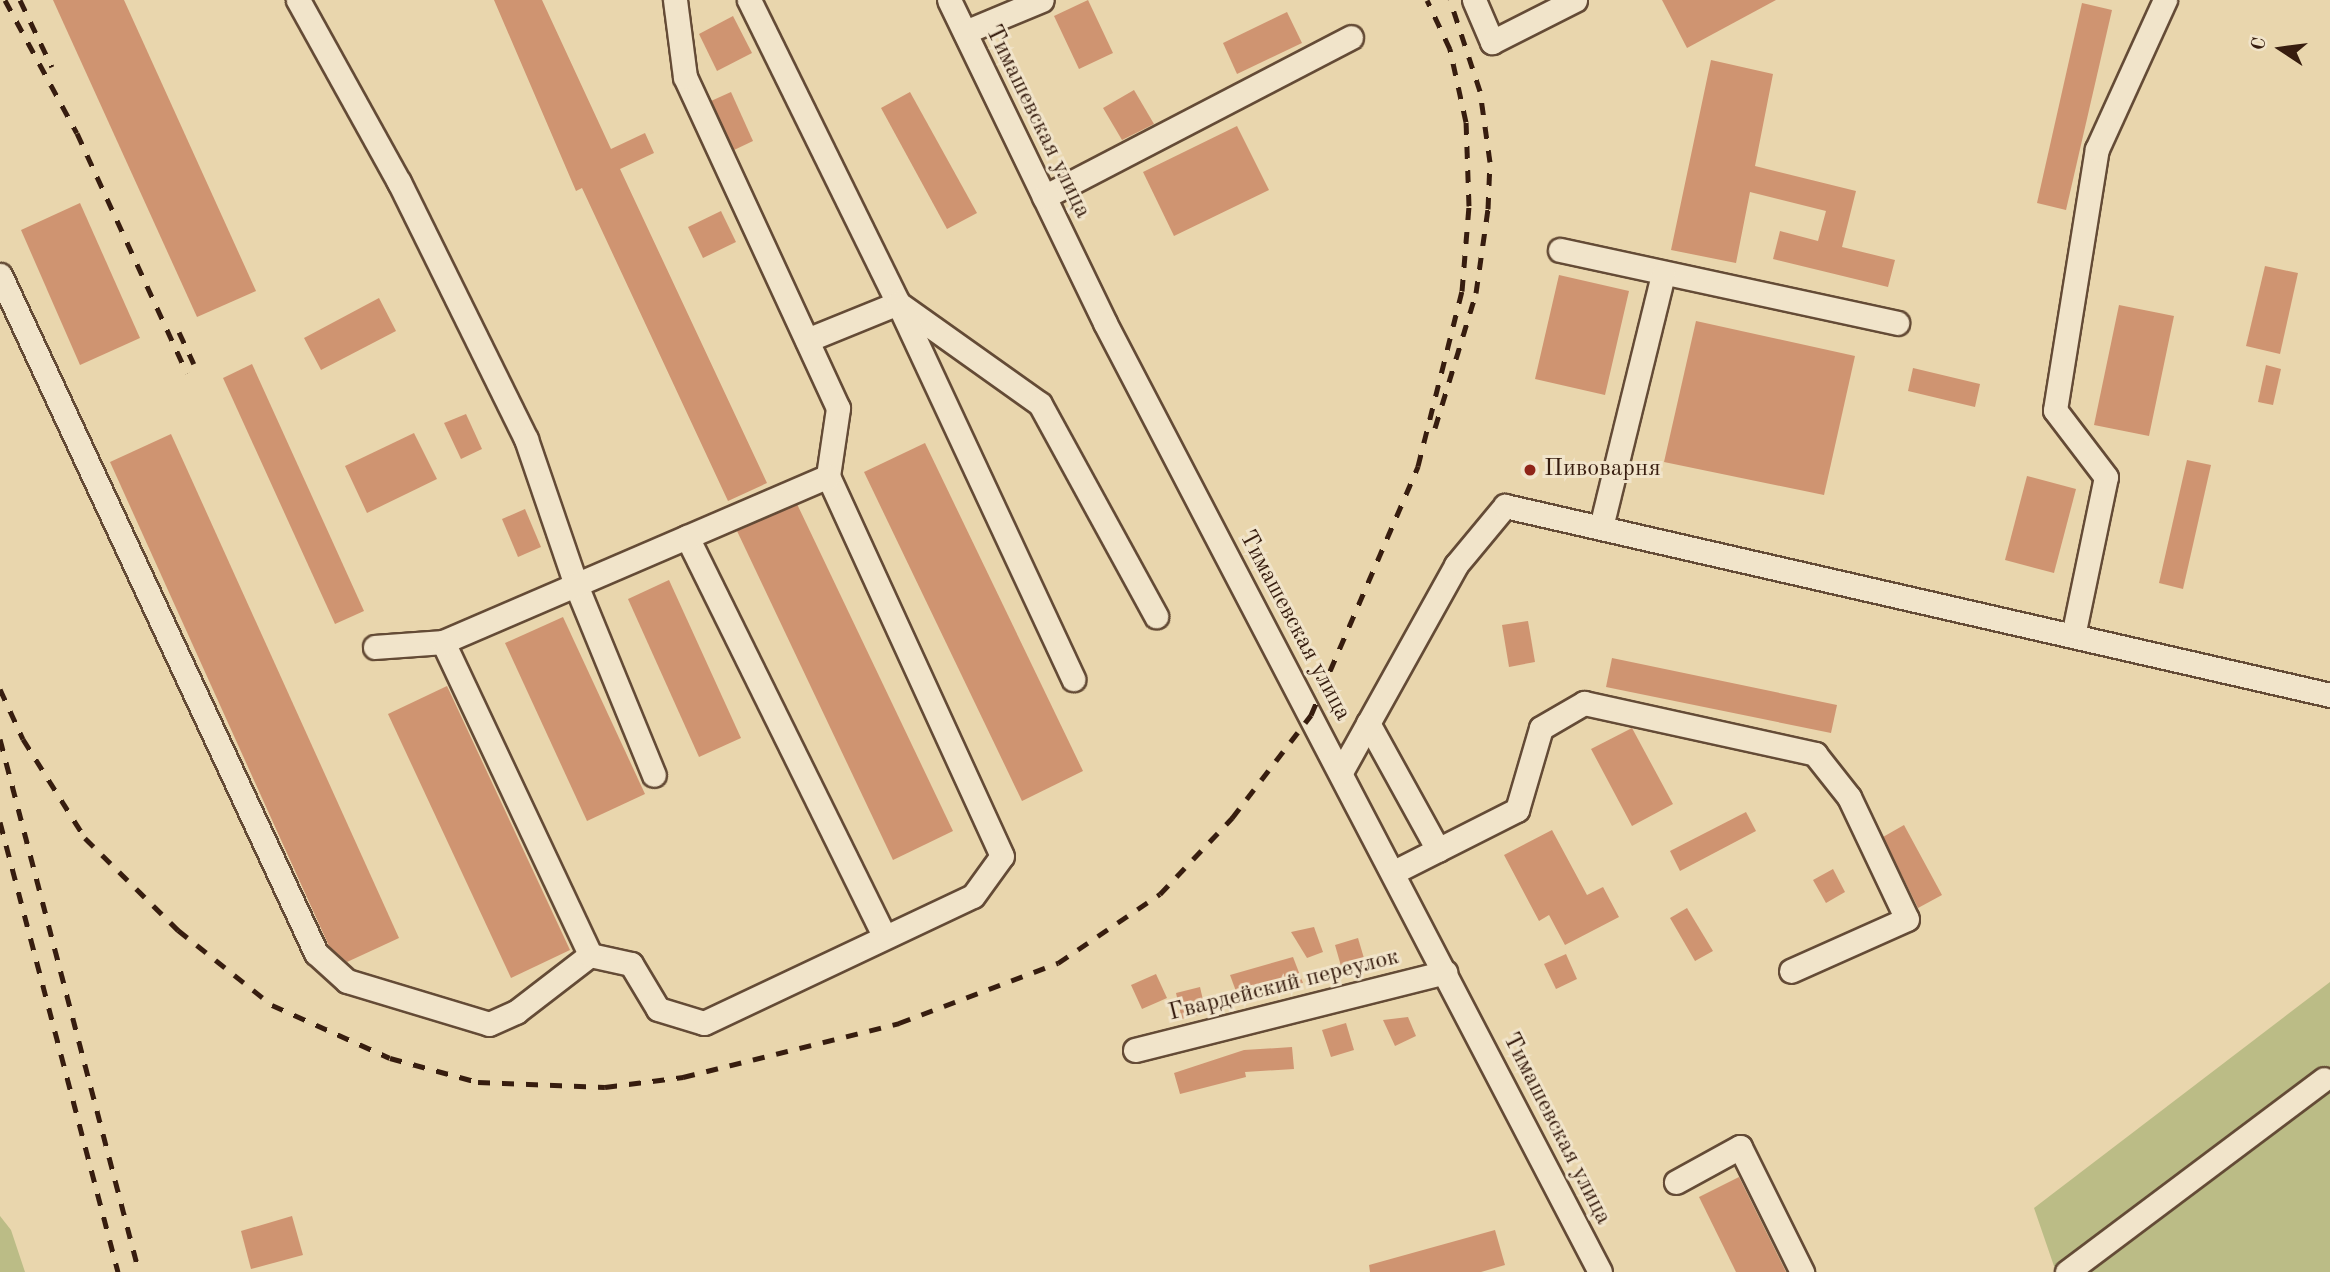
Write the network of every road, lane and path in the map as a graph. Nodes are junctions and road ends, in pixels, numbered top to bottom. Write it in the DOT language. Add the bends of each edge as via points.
graph roads {
  1 [pos="298,0"];
  2 [pos="675,0"];
  3 [pos="749,0"];
  4 [pos="949,0"];
  5 [pos="1042,0"];
  6 [pos="1474,0"];
  7 [pos="1575,0"];
  8 [pos="2165,0"];
  9 [pos="965,32"];
  10 [pos="1351,37"];
  11 [pos="1044,197"];
  12 [pos="1560,250"];
  13 [pos="1663,274"];
  14 [pos="0,275"];
  15 [pos="898,303"];
  16 [pos="1896,323"];
  17 [pos="807,340"];
  18 [pos="828,476"];
  19 [pos="1601,527"];
  20 [pos="687,537"];
  21 [pos="576,585"];
  22 [pos="1156,616"];
  23 [pos="2073,636"];
  24 [pos="443,642"];
  25 [pos="375,647"];
  26 [pos="1073,679"];
  27 [pos="2330,695"];
  28 [pos="1368,723"];
  29 [pos="1341,772"];
  30 [pos="654,775"];
  31 [pos="1438,850"];
  32 [pos="1394,872"];
  33 [pos="884,936"];
  34 [pos="590,955"];
  35 [pos="1791,971"];
  36 [pos="1446,972"];
  37 [pos="1135,1050"];
  38 [pos="2328,1082"];
  39 [pos="1676,1182"];
  40 [pos="1600,1272"];
  41 [pos="1802,1272"];
  42 [pos="2067,1272"];
  1 -- 21 [label="street" via="399,182 526,439"];
  2 -- 17 [label="street" via="685,77"];
  3 -- 15 [label="street"];
  4 -- 9 [label="street, Тимашевская улица"];
  5 -- 9 [label="street"];
  6 -- 7 [label="street" via="1492,42"];
  8 -- 23 [label="street" via="2096,149 2055,410 2106,477"];
  9 -- 11 [label="street, Тимашевская улица"];
  10 -- 11 [label="street"];
  11 -- 29 [label="street, Тимашевская улица"];
  12 -- 13 [label="street"];
  13 -- 16 [label="street"];
  13 -- 19 [label="street"];
  14 -- 34 [label="street" via="316,953 347,981 489,1024 516,1012"];
  15 -- 17 [label="street"];
  15 -- 22 [label="street" via="1040,404"];
  15 -- 26 [label="street"];
  17 -- 18 [label="street" via="838,408"];
  18 -- 20 [label="street"];
  18 -- 33 [label="street" via="1002,856 973,896"];
  19 -- 23 [label="street"];
  19 -- 28 [label="street" via="1505,506 1456,565"];
  20 -- 21 [label="street"];
  20 -- 33 [label="street"];
  21 -- 24 [label="street"];
  21 -- 30 [label="street"];
  23 -- 27 [label="street"];
  24 -- 25 [label="street"];
  24 -- 34 [label="street"];
  28 -- 29 [label="street"];
  28 -- 31 [label="street"];
  29 -- 32 [label="street, Тимашевская улица"];
  31 -- 32 [label="street"];
  31 -- 35 [label="street" via="1517,810 1541,728 1584,704 1815,754 1849,797 1907,919"];
  32 -- 36 [label="street, Тимашевская улица"];
  33 -- 34 [label="street" via="704,1023 658,1009 631,964"];
  36 -- 37 [label="street, Гвардейский переулок"];
  36 -- 40 [label="street, Тимашевская улица"];
  38 -- 42 [label="street"];
  39 -- 41 [label="street" via="1740,1147"];
}
